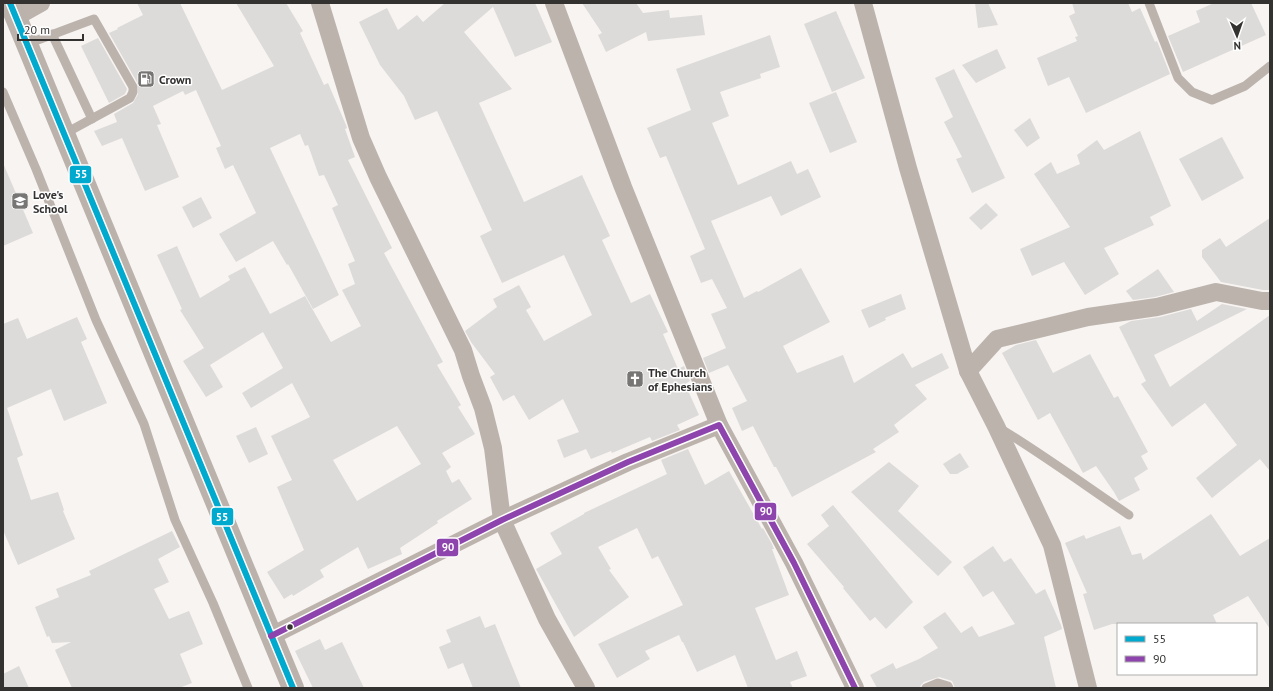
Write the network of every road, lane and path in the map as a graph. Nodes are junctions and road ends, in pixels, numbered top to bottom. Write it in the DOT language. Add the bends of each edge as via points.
graph roads {
  1 [pos="41,3"];
  2 [pos="320,3"];
  3 [pos="554,3"];
  4 [pos="863,3"];
  5 [pos="1149,3"];
  6 [pos="13,10"];
  7 [pos="52,34"];
  8 [pos="27,44"];
  9 [pos="1270,66"];
  10 [pos="3,92"];
  11 [pos="92,119"];
  12 [pos="64,134"];
  13 [pos="1270,301"];
  14 [pos="968,371"];
  15 [pos="718,425"];
  16 [pos="996,426"];
  17 [pos="1129,515"];
  18 [pos="502,520"];
  19 [pos="272,636"];
  20 [pos="248,688"];
  21 [pos="293,688"];
  22 [pos="586,688"];
  23 [pos="854,688"];
  24 [pos="926,688"];
  25 [pos="949,688"];
  26 [pos="1088,688"];
  1 -- 6 [label="street"];
  2 -- 18 [label="street" via="361,138 463,350 483,408 493,448"];
  3 -- 15 [label="street" via="623,187"];
  4 -- 14 [label="street"];
  5 -- 9 [label="lane" via="1178,78 1192,92 1212,100 1245,86"];
  6 -- 8 [label="street"];
  7 -- 8 [label="lane"];
  7 -- 11 [label="lane"];
  7 -- 11 [label="lane" via="95,19 132,87 130,98"];
  8 -- 12 [label="street"];
  10 -- 20 [label="lane" via="96,320 144,424 175,520"];
  11 -- 12 [label="lane"];
  12 -- 19 [label="street"];
  13 -- 14 [label="street" via="1216,292 1157,307 1088,317 997,339"];
  14 -- 16 [label="street"];
  15 -- 18 [label="street" via="628,462"];
  15 -- 23 [label="street" via="794,563"];
  16 -- 17 [label="lane"];
  16 -- 26 [label="street" via="1052,545"];
  18 -- 19 [label="street"];
  18 -- 22 [label="street" via="547,620"];
  19 -- 21 [label="street"];
  24 -- 25 [label="lane" via="938,683"];
}
